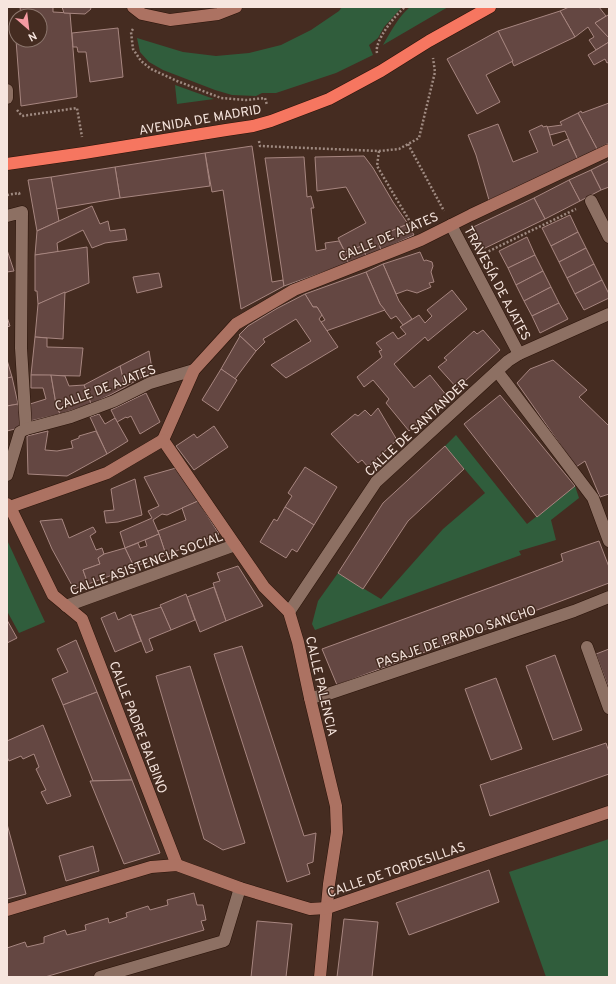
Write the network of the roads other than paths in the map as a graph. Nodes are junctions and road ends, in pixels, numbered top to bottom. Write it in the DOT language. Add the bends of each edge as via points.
graph roads {
  1 [pos="133,7"];
  2 [pos="236,7"];
  3 [pos="490,7"];
  4 [pos="7,90"];
  5 [pos="7,98"];
  6 [pos="609,150"];
  7 [pos="7,164"];
  8 [pos="591,201"];
  9 [pos="7,216"];
  10 [pos="451,225"];
  11 [pos="609,237"];
  12 [pos="609,314"];
  13 [pos="519,354"];
  14 [pos="194,370"];
  15 [pos="497,371"];
  16 [pos="26,429"];
  17 [pos="162,440"];
  18 [pos="7,475"];
  19 [pos="8,506"];
  20 [pos="609,541"];
  21 [pos="235,545"];
  22 [pos="609,597"];
  23 [pos="66,606"];
  24 [pos="288,612"];
  25 [pos="587,647"];
  26 [pos="310,698"];
  27 [pos="609,708"];
  28 [pos="609,812"];
  29 [pos="177,865"];
  30 [pos="240,888"];
  31 [pos="327,908"];
  32 [pos="7,910"];
  33 [pos="100,977"];
  34 [pos="320,977"];
  1 -- 2 [label="street" via="142,14 170,20 218,14"];
  3 -- 7 [label="highway, AVENIDA DE MADRID" via="328,99 271,121 253,126"];
  4 -- 5 [label="street"];
  6 -- 10 [label="street, CALLE DE AJATES"];
  8 -- 11 [label="street"];
  9 -- 16 [label="street" via="22,212 21,348"];
  10 -- 13 [label="street, TRAVESÍA DE AJATES"];
  10 -- 14 [label="street, CALLE DE AJATES" via="421,240 294,290 236,324"];
  12 -- 13 [label="street, CALLE DE SANTANDER"];
  13 -- 15 [label="street, CALLE DE SANTANDER"];
  14 -- 16 [label="street, CALLE DE AJATES" via="150,382 71,417"];
  14 -- 17 [label="street, CALLE DE AJATES"];
  15 -- 20 [label="street" via="594,498"];
  15 -- 24 [label="street, CALLE DE SANTANDER" via="376,482"];
  16 -- 18 [label="street" via="20,432"];
  17 -- 19 [label="street" via="107,473"];
  17 -- 21 [label="street, CALLE PALENCIA"];
  19 -- 23 [label="street, CALLE PADRE BALBINO" via="53,596"];
  21 -- 23 [label="street, CALLE ASISTENCIA SOCIAL"];
  21 -- 24 [label="street, CALLE PALENCIA" via="264,587"];
  22 -- 26 [label="street, PASAJE DE PRADO SANCHO" via="574,611"];
  23 -- 29 [label="street, CALLE PADRE BALBINO" via="82,619"];
  24 -- 26 [label="street, CALLE PALENCIA" via="298,642"];
  25 -- 27 [label="street"];
  26 -- 31 [label="street, CALLE PALENCIA" via="336,806 337,832"];
  28 -- 31 [label="street, CALLE DE TORDESILLAS"];
  29 -- 30 [label="street, CALLE DE TORDESILLAS"];
  29 -- 32 [label="street, CALLE DE TORDESILLAS" via="151,867"];
  30 -- 31 [label="street, CALLE DE TORDESILLAS" via="310,908"];
  30 -- 33 [label="street" via="224,941"];
  31 -- 34 [label="street, CALLE PALENCIA"];
}
